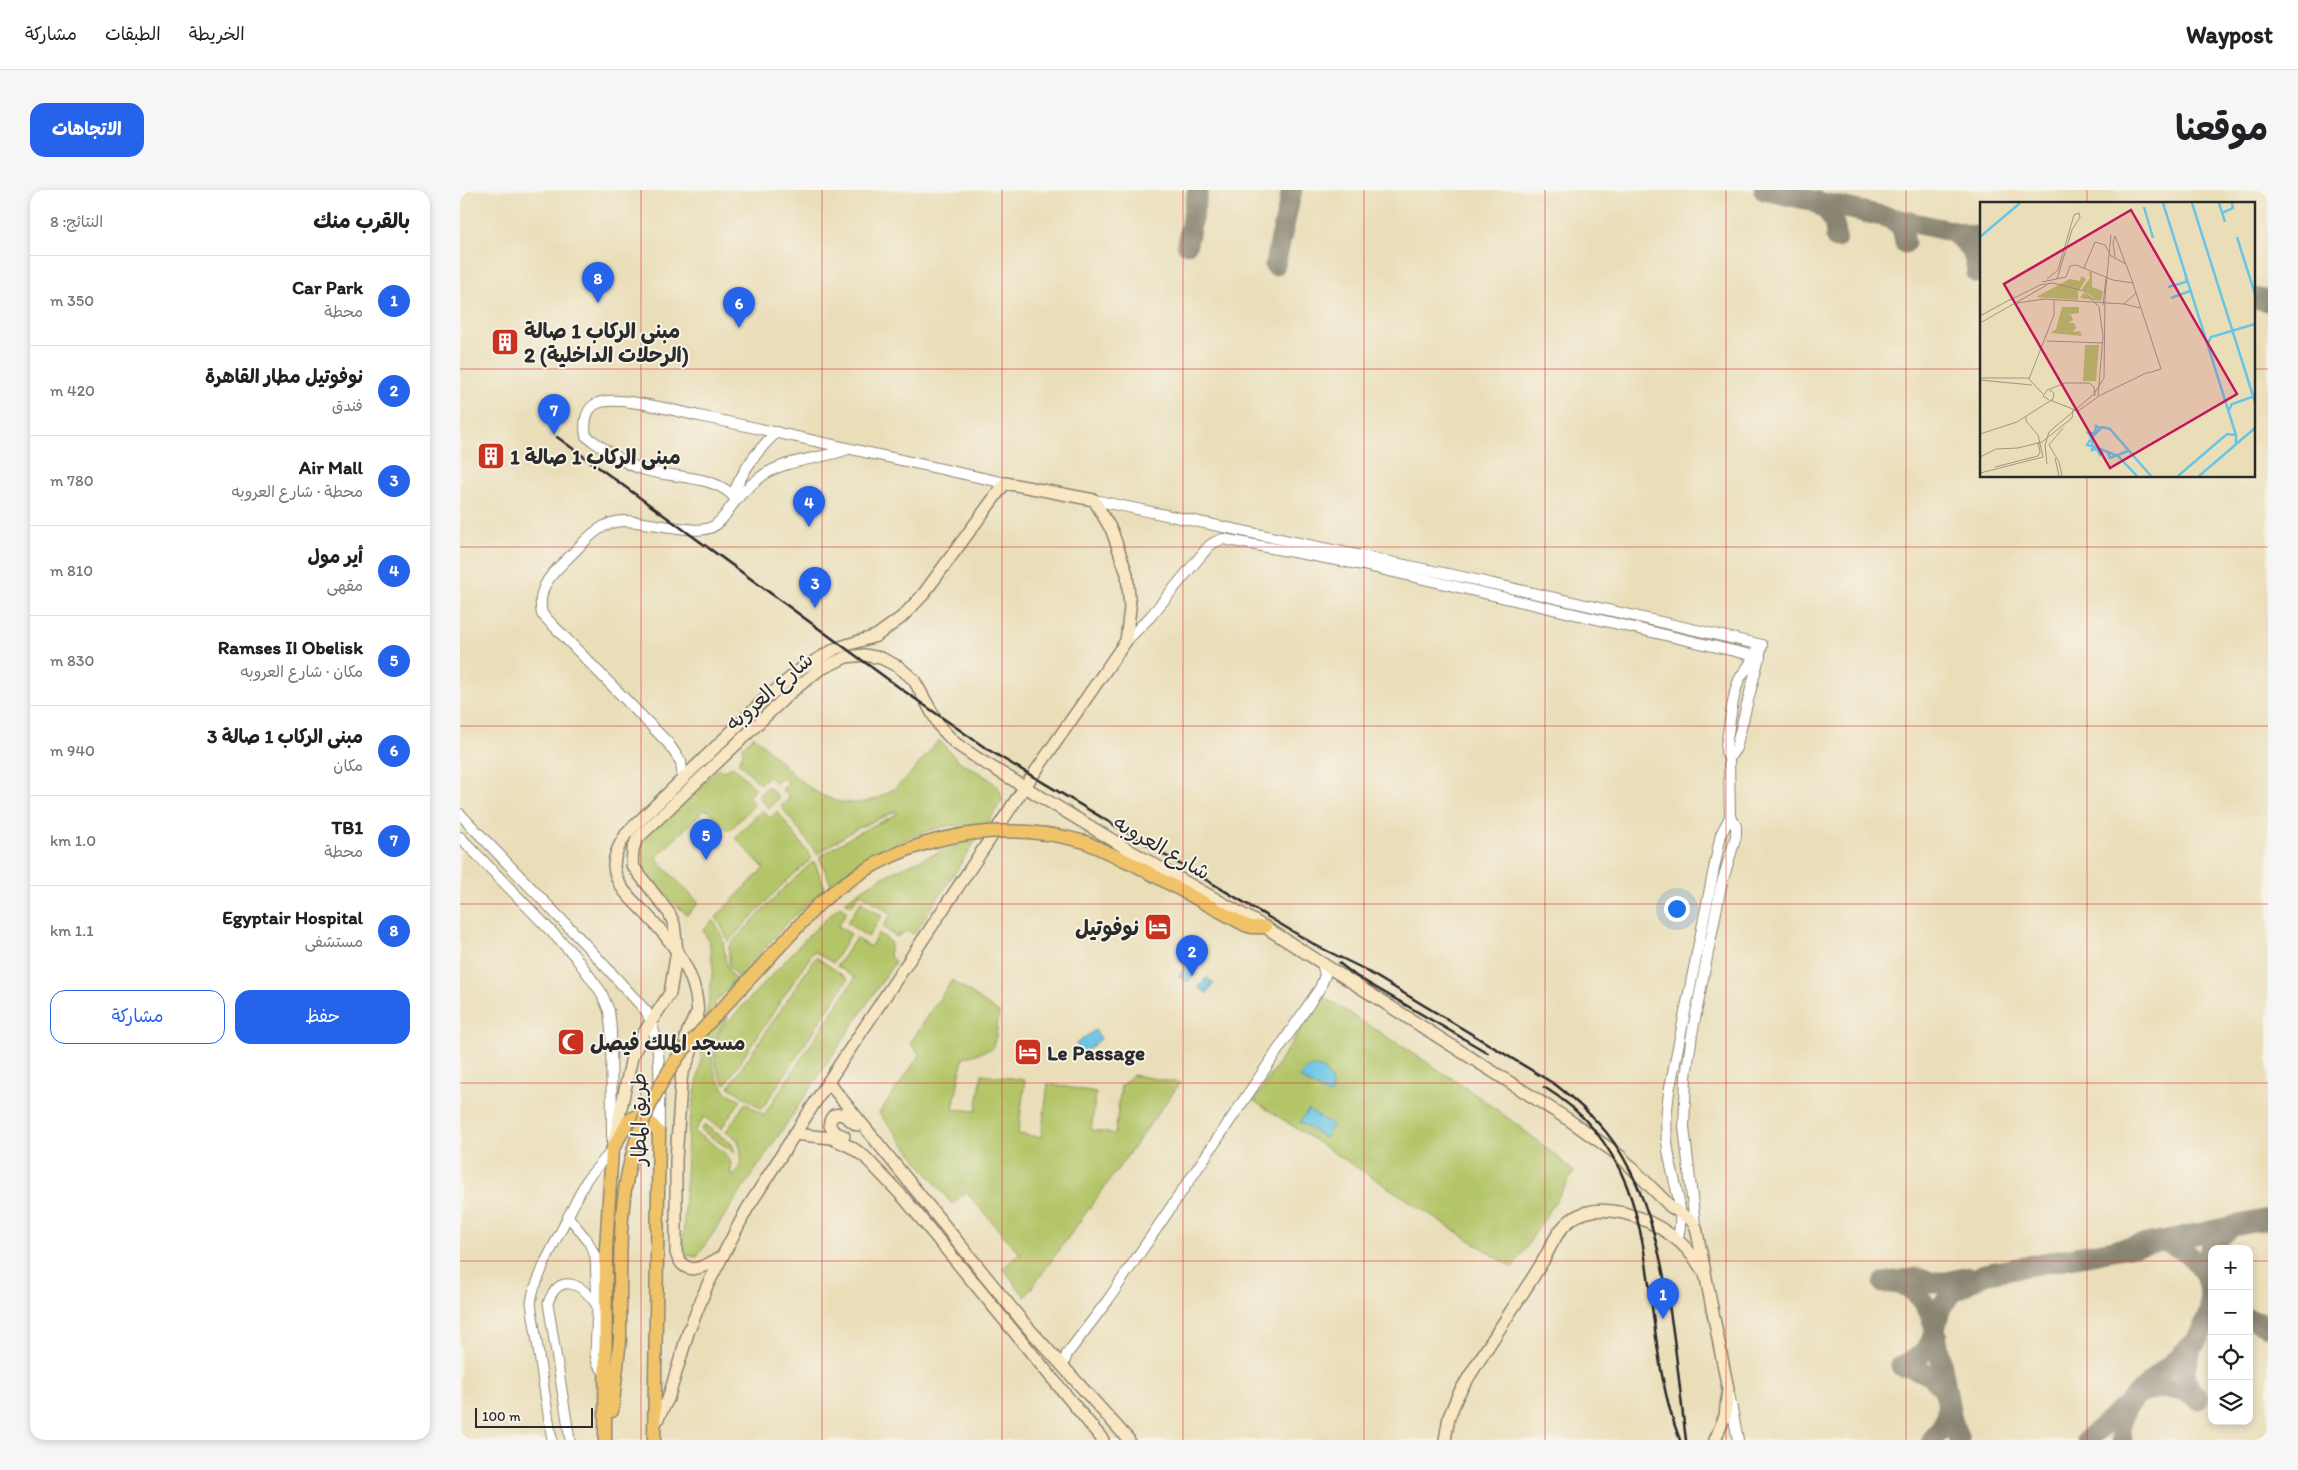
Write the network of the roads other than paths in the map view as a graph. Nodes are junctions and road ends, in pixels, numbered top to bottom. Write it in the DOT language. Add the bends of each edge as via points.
graph roads {
  1 [pos="777,432"];
  2 [pos="848,448"];
  3 [pos="1005,484"];
  4 [pos="735,497"];
  5 [pos="1094,500"];
  6 [pos="1217,527"];
  7 [pos="1219,539"];
  8 [pos="1263,541"];
  9 [pos="1546,596"];
  10 [pos="1540,605"];
  11 [pos="1126,641"];
  12 [pos="1736,651"];
  13 [pos="1756,656"];
  14 [pos="1744,673"];
  15 [pos="1729,758"];
  16 [pos="683,779"];
  17 [pos="1024,788"];
  18 [pos="460,814"];
  19 [pos="1730,817"];
  20 [pos="460,837"];
  21 [pos="547,906"];
  22 [pos="537,915"];
  23 [pos="1265,927"];
  24 [pos="578,937"];
  25 [pos="567,948"];
  26 [pos="677,951"];
  27 [pos="1322,963"];
  28 [pos="651,1020"];
  29 [pos="828,1082"];
  30 [pos="658,1133"];
  31 [pos="868,1133"];
  32 [pos="794,1134"];
  33 [pos="612,1150"];
  34 [pos="865,1157"];
  35 [pos="1681,1214"];
  36 [pos="568,1216"];
  37 [pos="1695,1224"];
  38 [pos="1678,1240"];
  39 [pos="720,1257"];
  40 [pos="1705,1276"];
  41 [pos="597,1306"];
  42 [pos="1063,1366"];
  43 [pos="606,1376"];
  44 [pos="1082,1388"];
  45 [pos="1728,1389"];
  46 [pos="1067,1398"];
  47 [pos="1101,1408"];
  48 [pos="1086,1420"];
  49 [pos="655,1424"];
  50 [pos="552,1440"];
  51 [pos="570,1440"];
  52 [pos="605,1440"];
  53 [pos="609,1440"];
  54 [pos="654,1440"];
  55 [pos="1103,1440"];
  56 [pos="1129,1440"];
  57 [pos="1445,1440"];
  58 [pos="1715,1440"];
  59 [pos="1738,1440"];
  1 -- 2 [label="street"];
  1 -- 4 [label="street" via="742,474"];
  1 -- 4 [label="street" via="638,404 599,402 586,416 586,436 621,460 641,469 723,487"];
  2 -- 3 [label="street"];
  2 -- 4 [label="street" via="777,468"];
  3 -- 5 [label="main road"];
  3 -- 16 [label="main road, شارع العروبه" via="922,596 902,617 876,636 837,648 802,668"];
  4 -- 16 [label="street" via="721,520 706,529 627,521 603,527 552,573 541,593 542,614 668,743 681,762"];
  5 -- 6 [label="street"];
  5 -- 11 [label="main road" via="1112,531 1126,574 1130,608"];
  6 -- 7 [label="street"];
  6 -- 8 [label="street"];
  7 -- 8 [label="street"];
  7 -- 11 [label="street" via="1209,546"];
  8 -- 9 [label="street"];
  8 -- 10 [label="street"];
  9 -- 10 [label="street"];
  9 -- 13 [label="street" via="1756,643"];
  10 -- 12 [label="street"];
  11 -- 17 [label="main road"];
  12 -- 13 [label="street"];
  12 -- 14 [label="street" via="1744,663"];
  13 -- 14 [label="street"];
  13 -- 15 [label="street" via="1736,748"];
  14 -- 15 [label="street" via="1739,680 1731,716 1726,749"];
  15 -- 19 [label="street"];
  16 -- 26 [label="main road, شارع العروبه" via="626,834 614,866 626,894"];
  17 -- 23 [label="main road, شارع العروبه"];
  17 -- 26 [label="main road, شارع العروبه" via="947,735 935,720 914,680 899,667 881,658 864,655 846,656 835,661 790,694 637,839 632,864 670,913 676,930"];
  17 -- 29 [label="main road"];
  18 -- 21 [label="street, طريق المطار"];
  19 -- 35 [label="street" via="1722,834 1666,1110 1667,1147"];
  19 -- 37 [label="street" via="1736,826 1736,836 1721,886 1686,1076 1684,1127"];
  20 -- 22 [label="street, طريق المطار"];
  21 -- 22 [label="street"];
  21 -- 24 [label="street, طريق المطار"];
  22 -- 25 [label="street, طريق المطار"];
  23 -- 27 [label="main road, شارع العروبه"];
  23 -- 53 [label="main road, bridge" via="1246,925 1135,865 1085,842 1056,835 1018,831 950,836 907,849 847,881 818,905 680,1054 645,1114 630,1158 622,1203 620,1339"];
  24 -- 25 [label="street"];
  24 -- 28 [label="street, طريق المطار" via="638,1001"];
  25 -- 33 [label="street, طريق المطار" via="592,977 609,1011"];
  26 -- 28 [label="main road, شارع العروبه" via="670,993"];
  26 -- 39 [label="main road" via="689,971 697,1012 694,1043 682,1074 676,1169 676,1253 682,1264 692,1269 704,1267"];
  27 -- 35 [label="main road, شارع العروبه" via="1569,1120 1620,1156"];
  27 -- 42 [label="street" via="1325,975 1320,988 1108,1300 1067,1354"];
  28 -- 30 [label="street, طريق المطار" via="658,1055"];
  28 -- 33 [label="main road, شارع العروبه" via="632,1056"];
  29 -- 31 [label="main road"];
  29 -- 32 [label="main road"];
  30 -- 33 [label="main road" via="645,1118 635,1116 629,1120"];
  30 -- 49 [label="main road, طريق المطار"];
  31 -- 34 [label="main road" via="842,1114 834,1115 830,1121 832,1131 854,1141"];
  31 -- 42 [label="main road"];
  32 -- 34 [label="main road" via="831,1138"];
  32 -- 39 [label="main road"];
  33 -- 36 [label="street" via="586,1178"];
  33 -- 43 [label="main road, طريق المطار" via="606,1249"];
  34 -- 46 [label="main road" via="904,1198"];
  35 -- 37 [label="main road, شارع العروبه"];
  35 -- 38 [label="street"];
  36 -- 41 [label="street" via="592,1247 596,1263"];
  36 -- 50 [label="street" via="545,1262 531,1303"];
  37 -- 40 [label="main road"];
  38 -- 40 [label="main road" via="1693,1255"];
  38 -- 57 [label="main road" via="1634,1217 1604,1210 1582,1214 1566,1224 1458,1395 1449,1417"];
  39 -- 49 [label="main road" via="688,1333 668,1399"];
  40 -- 45 [label="main road"];
  41 -- 43 [label="street" via="595,1360"];
  41 -- 51 [label="street" via="586,1290 572,1284 556,1288 548,1303"];
  42 -- 44 [label="main road"];
  43 -- 52 [label="main road, طريق المطار"];
  44 -- 46 [label="main road" via="1077,1396"];
  44 -- 47 [label="main road"];
  45 -- 58 [label="main road" via="1725,1416"];
  45 -- 59 [label="street"];
  46 -- 48 [label="main road"];
  47 -- 48 [label="main road" via="1091,1412"];
  47 -- 56 [label="main road"];
  48 -- 55 [label="main road"];
  49 -- 54 [label="main road, طريق المطار"];
}
